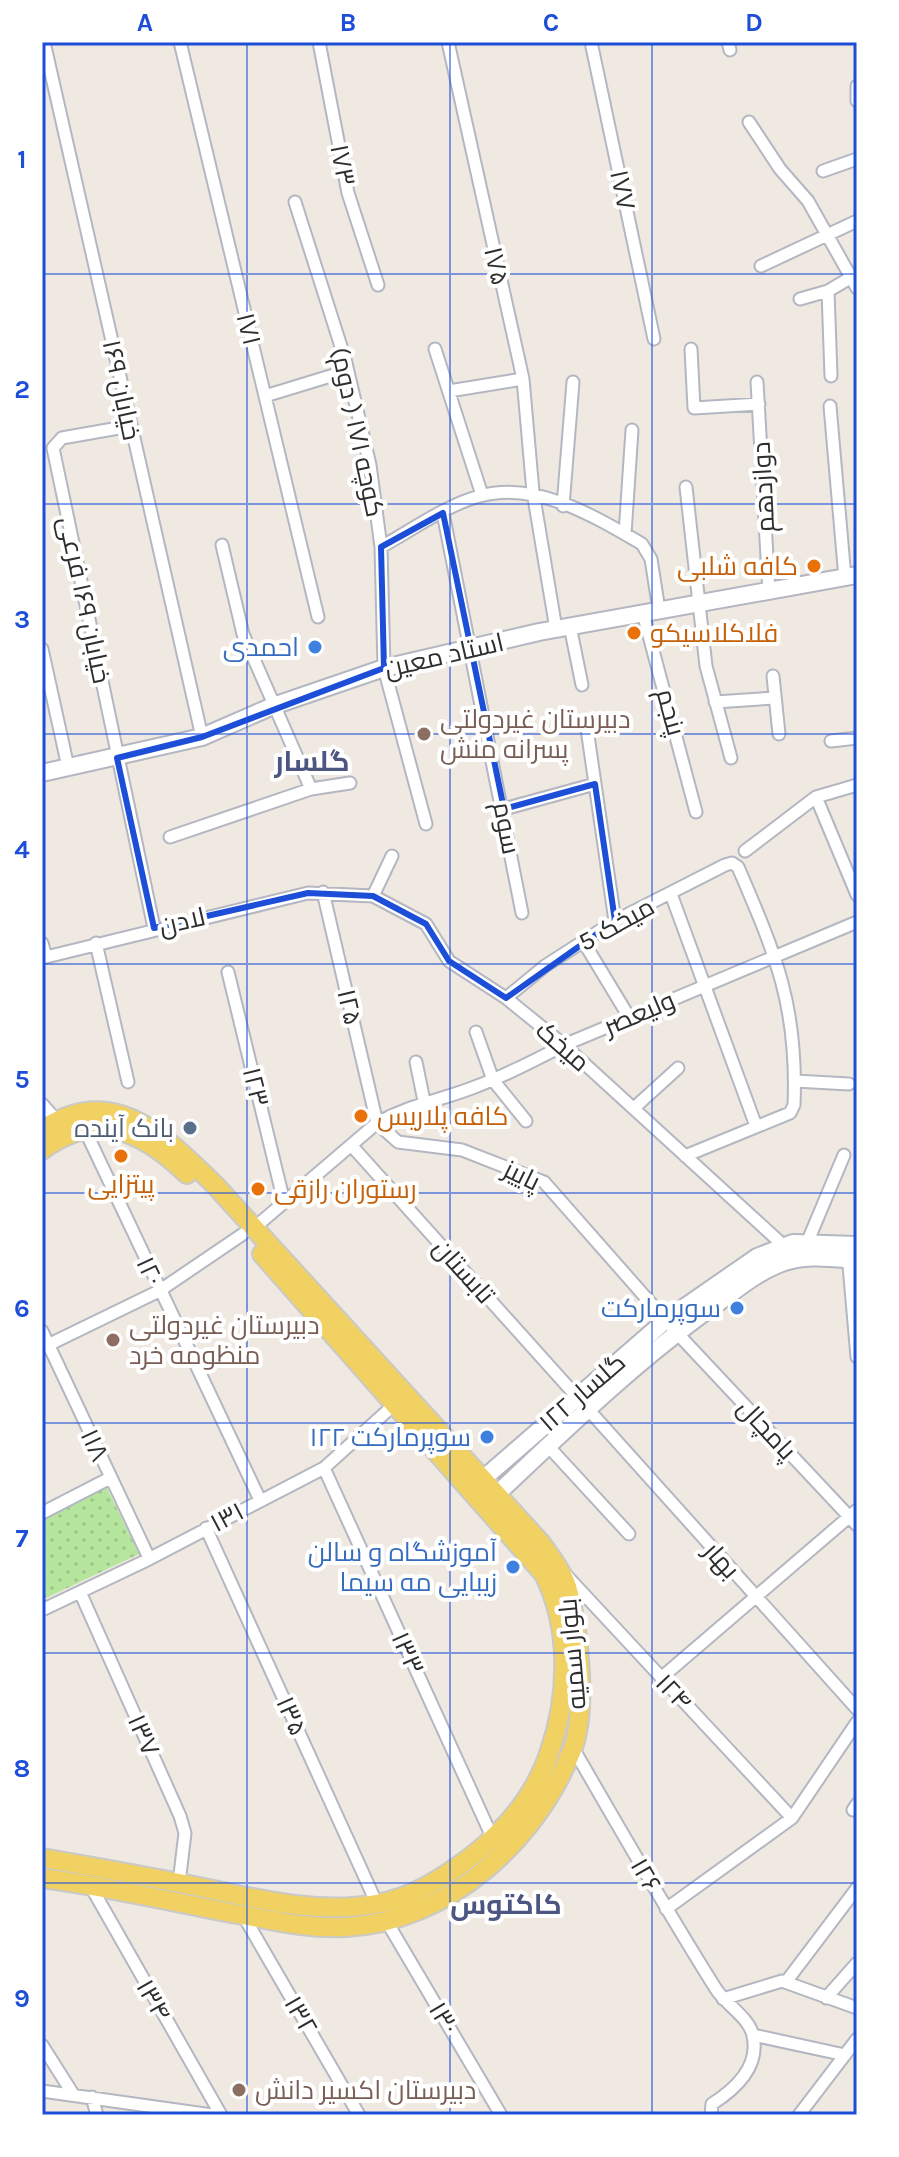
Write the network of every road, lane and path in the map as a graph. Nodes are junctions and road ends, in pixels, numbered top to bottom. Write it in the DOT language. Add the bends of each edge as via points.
graph roads {
  1 [pos="44,42"];
  2 [pos="180,42"];
  3 [pos="319,42"];
  4 [pos="448,42"];
  5 [pos="591,42"];
  6 [pos="857,86"];
  7 [pos="857,101"];
  8 [pos="749,122"];
  9 [pos="857,159"];
  10 [pos="823,171"];
  11 [pos="295,202"];
  12 [pos="857,221"];
  13 [pos="827,233"];
  14 [pos="761,266"];
  15 [pos="853,283"];
  16 [pos="378,285"];
  17 [pos="828,291"];
  18 [pos="800,299"];
  19 [pos="654,339"];
  20 [pos="435,349"];
  21 [pos="691,349"];
  22 [pos="347,371"];
  23 [pos="831,376"];
  24 [pos="523,379"];
  25 [pos="573,382"];
  26 [pos="757,382"];
  27 [pos="449,391"];
  28 [pos="265,396"];
  29 [pos="759,404"];
  30 [pos="830,406"];
  31 [pos="130,426"];
  32 [pos="632,430"];
  33 [pos="686,487"];
  34 [pos="533,492"];
  35 [pos="482,495"];
  36 [pos="563,506"];
  37 [pos="443,513"];
  38 [pos="625,534"];
  39 [pos="222,545"];
  40 [pos="381,547"];
  41 [pos="851,577"];
  42 [pos="769,592"];
  43 [pos="698,603"];
  44 [pos="651,611"];
  45 [pos="318,617"];
  46 [pos="563,628"];
  47 [pos="42,649"];
  48 [pos="467,649"];
  49 [pos="384,668"];
  50 [pos="773,676"];
  51 [pos="582,685"];
  52 [pos="774,698"];
  53 [pos="715,702"];
  54 [pos="273,706"];
  55 [pos="586,722"];
  56 [pos="779,734"];
  57 [pos="202,737"];
  58 [pos="857,738"];
  59 [pos="831,741"];
  60 [pos="117,758"];
  61 [pos="731,758"];
  62 [pos="68,767"];
  63 [pos="42,773"];
  64 [pos="350,783"];
  65 [pos="595,784"];
  66 [pos="857,785"];
  67 [pos="311,789"];
  68 [pos="816,797"];
  69 [pos="504,809"];
  70 [pos="696,812"];
  71 [pos="426,824"];
  72 [pos="170,837"];
  73 [pos="745,851"];
  74 [pos="392,856"];
  75 [pos="323,892"];
  76 [pos="671,894"];
  77 [pos="857,895"];
  78 [pos="373,896"];
  79 [pos="522,913"];
  80 [pos="615,921"];
  81 [pos="857,922"];
  82 [pos="154,928"];
  83 [pos="583,941"];
  84 [pos="42,943"];
  85 [pos="96,943"];
  86 [pos="776,956"];
  87 [pos="44,957"];
  88 [pos="228,972"];
  89 [pos="705,986"];
  90 [pos="506,998"];
  91 [pos="629,1017"];
  92 [pos="476,1032"];
  93 [pos="564,1045"];
  94 [pos="416,1062"];
  95 [pos="678,1068"];
  96 [pos="493,1080"];
  97 [pos="795,1081"];
  98 [pos="128,1082"];
  99 [pos="849,1084"];
  100 [pos="424,1101"];
  101 [pos="42,1104"];
  102 [pos="634,1108"];
  103 [pos="526,1121"];
  104 [pos="377,1123"];
  105 [pos="50,1126"];
  106 [pos="756,1126"];
  107 [pos="84,1128"];
  108 [pos="351,1145"];
  109 [pos="42,1150"];
  110 [pos="844,1155"];
  111 [pos="685,1156"];
  112 [pos="284,1202"];
  113 [pos="249,1231"];
  114 [pos="807,1243"];
  115 [pos="783,1245"];
  116 [pos="852,1252"];
  117 [pos="159,1291"];
  118 [pos="671,1326"];
  119 [pos="42,1331"];
  120 [pos="351,1343"];
  121 [pos="48,1345"];
  122 [pos="857,1357"];
  123 [pos="582,1402"];
  124 [pos="396,1403"];
  125 [pos="548,1446"];
  126 [pos="324,1468"];
  127 [pos="110,1478"];
  128 [pos="478,1484"];
  129 [pos="492,1499"];
  130 [pos="260,1500"];
  131 [pos="42,1513"];
  132 [pos="855,1517"];
  133 [pos="206,1528"];
  134 [pos="629,1534"];
  135 [pos="149,1558"];
  136 [pos="557,1565"];
  137 [pos="80,1592"];
  138 [pos="755,1597"];
  139 [pos="42,1610"];
  140 [pos="661,1678"];
  141 [pos="857,1709"];
  142 [pos="857,1722"];
  143 [pos="573,1748"];
  144 [pos="792,1818"];
  145 [pos="493,1839"];
  146 [pos="42,1858"];
  147 [pos="91,1876"];
  148 [pos="42,1878"];
  149 [pos="179,1883"];
  150 [pos="857,1888"];
  151 [pos="377,1904"];
  152 [pos="244,1906"];
  153 [pos="666,1909"];
  154 [pos="387,1922"];
  155 [pos="857,1963"];
  156 [pos="786,1982"];
  157 [pos="826,1998"];
  158 [pos="723,1999"];
  159 [pos="857,2008"];
  160 [pos="753,2035"];
  161 [pos="857,2039"];
  162 [pos="42,2045"];
  163 [pos="845,2055"];
  164 [pos="42,2091"];
  165 [pos="73,2094"];
  166 [pos="92,2097"];
  167 [pos="150,2110"];
  168 [pos="97,2115"];
  169 [pos="212,2115"];
  170 [pos="221,2115"];
  171 [pos="359,2115"];
  172 [pos="501,2115"];
  173 [pos="711,2115"];
  174 [pos="799,2115"];
  1 -- 31 [label="street, خیابان ۱۶۹"];
  2 -- 28 [label="street, ۱۷۱"];
  3 -- 16 [label="street, ۱۷۳" via="348,193"];
  4 -- 24 [label="street, ۱۷۵"];
  5 -- 19 [label="street, ۱۷۷"];
  6 -- 7 [label="street"];
  8 -- 13 [label="street"];
  9 -- 10 [label="street"];
  11 -- 22 [label="street, کوچه ۱۷۱ ( دوم)"];
  12 -- 13 [label="street"];
  13 -- 14 [label="street"];
  13 -- 15 [label="street"];
  15 -- 17 [label="street"];
  17 -- 18 [label="street"];
  17 -- 23 [label="street"];
  20 -- 27 [label="street"];
  21 -- 29 [label="street" via="694,408"];
  22 -- 28 [label="street"];
  22 -- 40 [label="street, کوچه ۱۷۱ ( دوم)" via="370,465"];
  24 -- 27 [label="street"];
  24 -- 34 [label="street, ۱۷۵"];
  25 -- 36 [label="street"];
  26 -- 29 [label="street, دوازدهم"];
  27 -- 35 [label="street"];
  28 -- 45 [label="street, ۱۷۱"];
  29 -- 42 [label="street, دوازدهم"];
  30 -- 41 [label="street"];
  31 -- 57 [label="street, خیابان ۱۶۹"];
  31 -- 60 [label="street, خیابان ۱۶۹ فرعی" via="54,443"];
  32 -- 38 [label="street"];
  33 -- 43 [label="street"];
  34 -- 35 [label="street"];
  34 -- 36 [label="street"];
  34 -- 46 [label="street, ۱۷۵"];
  35 -- 37 [label="street"];
  36 -- 38 [label="street"];
  37 -- 40 [label="street"];
  37 -- 48 [label="street, سوم"];
  38 -- 44 [label="street, پنجم" via="642,544 651,559"];
  39 -- 54 [label="street" via="243,634"];
  40 -- 49 [label="street, کوچه ۱۷۱ ( دوم)"];
  41 -- 42 [label="main road, استاد معین"];
  42 -- 43 [label="main road, استاد معین"];
  43 -- 44 [label="main road, استاد معین"];
  43 -- 53 [label="street"];
  44 -- 46 [label="main road, استاد معین"];
  44 -- 70 [label="street, پنجم"];
  46 -- 48 [label="main road, استاد معین"];
  46 -- 51 [label="street, ۱۷۵"];
  47 -- 62 [label="street"];
  48 -- 49 [label="main road, استاد معین"];
  48 -- 69 [label="street, سوم"];
  49 -- 54 [label="main road, استاد معین"];
  49 -- 71 [label="street, کوچه ۱۷۱ ( دوم)"];
  50 -- 52 [label="street"];
  52 -- 53 [label="street"];
  52 -- 56 [label="street"];
  53 -- 61 [label="street"];
  54 -- 57 [label="main road, استاد معین"];
  54 -- 67 [label="street"];
  55 -- 65 [label="street"];
  57 -- 60 [label="main road, استاد معین"];
  58 -- 59 [label="street"];
  60 -- 62 [label="main road, استاد معین"];
  60 -- 82 [label="street, خیابان ۱۶۹ فرعی"];
  62 -- 63 [label="main road, استاد معین"];
  64 -- 67 [label="street"];
  65 -- 69 [label="street"];
  65 -- 80 [label="street"];
  66 -- 68 [label="street"];
  67 -- 72 [label="street"];
  68 -- 73 [label="street"];
  68 -- 77 [label="street"];
  69 -- 79 [label="street, سوم"];
  74 -- 78 [label="street"];
  75 -- 78 [label="street, میخک"];
  75 -- 82 [label="street, لادن"];
  75 -- 104 [label="street, ۱۲۵"];
  76 -- 80 [label="street, میخک 5"];
  76 -- 86 [label="street, میخک 5" via="732,863"];
  76 -- 89 [label="street"];
  78 -- 90 [label="street, میخک" via="426,924 449,961"];
  80 -- 83 [label="street, میخک 5"];
  81 -- 86 [label="street, ولیعصر"];
  82 -- 85 [label="street, لادن"];
  83 -- 90 [label="street, میخک 5"];
  83 -- 91 [label="street"];
  84 -- 87 [label="street"];
  85 -- 87 [label="street, لادن"];
  85 -- 98 [label="street"];
  86 -- 89 [label="street, ولیعصر"];
  86 -- 97 [label="street" via="788,1001"];
  88 -- 112 [label="street, ۱۲۳"];
  89 -- 91 [label="street, ولیعصر"];
  89 -- 106 [label="street"];
  90 -- 93 [label="street, میخک"];
  91 -- 93 [label="street, ولیعصر"];
  92 -- 96 [label="street"];
  93 -- 96 [label="street, ولیعصر"];
  93 -- 102 [label="street, میخک"];
  94 -- 100 [label="street"];
  95 -- 102 [label="street"];
  96 -- 100 [label="street, ولیعصر"];
  96 -- 103 [label="street"];
  97 -- 99 [label="street"];
  97 -- 106 [label="street" via="792,1110"];
  100 -- 104 [label="street, ولیعصر"];
  101 -- 105 [label="street"];
  102 -- 111 [label="street, میخک"];
  104 -- 108 [label="street"];
  104 -- 118 [label="street, پاییز" via="398,1142 462,1150 544,1182"];
  105 -- 113 [label="main road, بلوار سمیه" via="94,1112 139,1120 159,1132"];
  106 -- 111 [label="street"];
  107 -- 109 [label="main road"];
  107 -- 113 [label="main road, بلوار سمیه" via="117,1130 146,1140"];
  107 -- 117 [label="street, ۱۲۰"];
  108 -- 112 [label="street"];
  108 -- 123 [label="street, تابستان"];
  110 -- 114 [label="street"];
  111 -- 115 [label="street, میخک"];
  112 -- 113 [label="street"];
  113 -- 117 [label="street"];
  113 -- 120 [label="main road, بلوار سمیه"];
  114 -- 115 [label="main road, گلسار ۱۲۲"];
  114 -- 116 [label="main road, گلسار ۱۲۲"];
  115 -- 118 [label="main road, گلسار ۱۲۲" via="757,1257"];
  116 -- 118 [label="main road, گلسار ۱۲۲" via="780,1263"];
  116 -- 122 [label="street"];
  117 -- 121 [label="street"];
  117 -- 130 [label="street, ۱۲۰"];
  118 -- 123 [label="main road, گلسار ۱۲۲"];
  118 -- 132 [label="street, پامچال"];
  119 -- 121 [label="street, ۱۱۸"];
  120 -- 124 [label="main road, بلوار سمیه"];
  120 -- 128 [label="main road, بلوار سمیه"];
  121 -- 127 [label="street, ۱۱۸"];
  123 -- 125 [label="main road, گلسار ۱۲۲"];
  123 -- 128 [label="main road, گلسار ۱۲۲"];
  123 -- 138 [label="street, بهار"];
  124 -- 126 [label="street, ۱۳۱"];
  124 -- 128 [label="main road, بلوار سمیه"];
  125 -- 129 [label="main road, گلسار ۱۲۲"];
  125 -- 134 [label="street"];
  126 -- 130 [label="street, ۱۳۱"];
  126 -- 145 [label="street, ۱۳۳"];
  127 -- 131 [label="street"];
  127 -- 135 [label="street, ۱۱۸"];
  128 -- 129 [label="main road, بلوار سمیه"];
  129 -- 136 [label="main road, بلوار سمیه"];
  129 -- 145 [label="main road, بلوار سمیه" via="555,1595 564,1677 544,1770 519,1811"];
  130 -- 133 [label="street, ۱۳۱"];
  132 -- 138 [label="street"];
  133 -- 135 [label="street, ۱۳۱"];
  133 -- 151 [label="street, ۱۳۵"];
  135 -- 137 [label="street, ۱۳۱"];
  136 -- 140 [label="street, ۱۲۴"];
  136 -- 143 [label="main road, بلوار سمیه" via="569,1593 576,1636 579,1720"];
  137 -- 139 [label="street, ۱۳۱"];
  137 -- 149 [label="street, ۱۳۷" via="180,1816 185,1833"];
  138 -- 140 [label="street"];
  138 -- 141 [label="street, بهار"];
  140 -- 144 [label="street, ۱۲۴"];
  142 -- 144 [label="street"];
  143 -- 153 [label="street, ۱۲۶"];
  143 -- 154 [label="main road, بلوار سمیه" via="531,1821 500,1856 448,1897"];
  144 -- 153 [label="street"];
  145 -- 151 [label="main road, بلوار سمیه" via="438,1881"];
  146 -- 147 [label="main road, بلوار سمیه"];
  147 -- 148 [label="main road, بلوار سمیه"];
  147 -- 149 [label="main road, بلوار سمیه"];
  147 -- 152 [label="main road, بلوار سمیه"];
  147 -- 170 [label="street, ۱۳۴"];
  149 -- 152 [label="main road, بلوار سمیه"];
  150 -- 156 [label="street"];
  151 -- 152 [label="main road, بلوار سمیه"];
  152 -- 154 [label="main road, بلوار سمیه" via="290,1926"];
  152 -- 171 [label="street, ۱۳۲"];
  153 -- 158 [label="street, ۱۲۶"];
  154 -- 172 [label="street, ۱۳۰"];
  155 -- 157 [label="street"];
  156 -- 157 [label="street"];
  156 -- 158 [label="street"];
  157 -- 159 [label="street"];
  158 -- 160 [label="street, ۱۲۶"];
  160 -- 163 [label="street"];
  160 -- 173 [label="street" via="746,2074 712,2104"];
  161 -- 163 [label="street"];
  162 -- 165 [label="street"];
  163 -- 174 [label="street"];
  164 -- 165 [label="street"];
  165 -- 166 [label="street"];
  166 -- 167 [label="street"];
  166 -- 168 [label="street"];
  167 -- 169 [label="street"];
}
